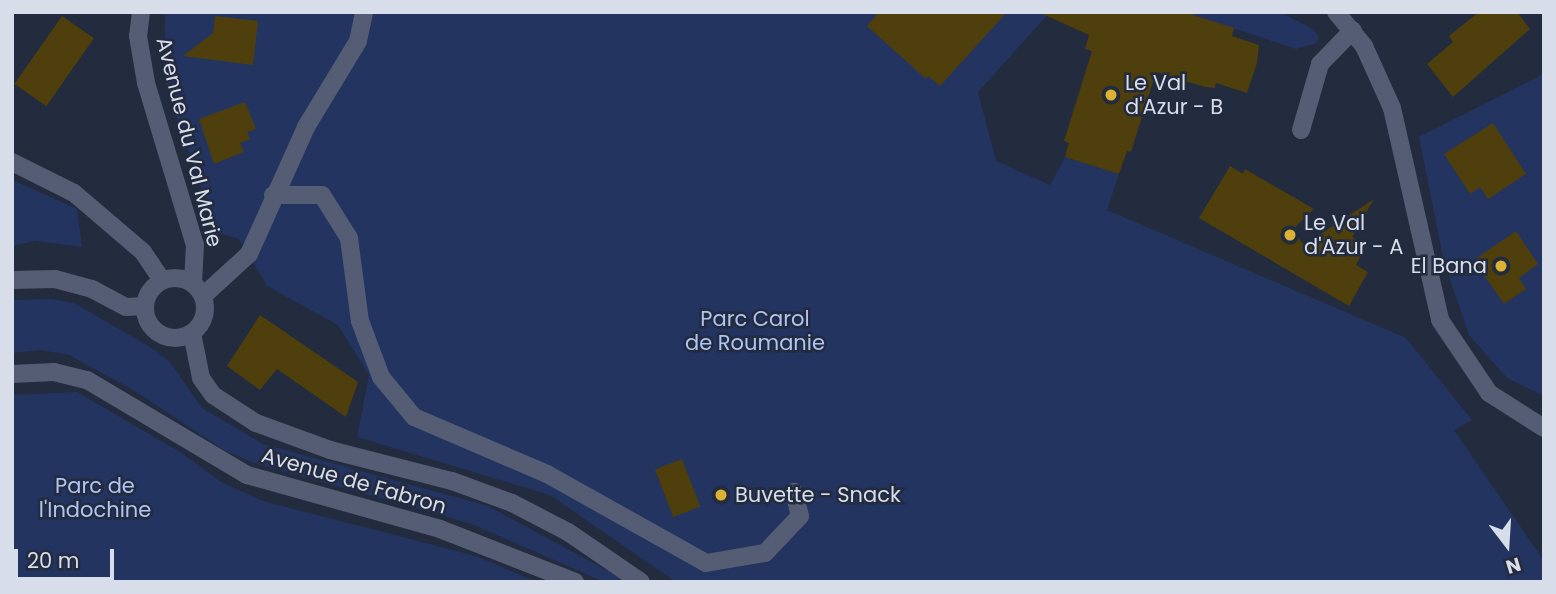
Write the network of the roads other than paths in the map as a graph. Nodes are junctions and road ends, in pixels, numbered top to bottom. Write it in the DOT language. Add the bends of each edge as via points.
graph roads {
  1 [pos="141,12"];
  2 [pos="364,12"];
  3 [pos="1336,12"];
  4 [pos="1353,30"];
  5 [pos="1301,130"];
  6 [pos="12,162"];
  7 [pos="272,195"];
  8 [pos="162,280"];
  9 [pos="12,281"];
  10 [pos="198,290"];
  11 [pos="145,306"];
  12 [pos="192,333"];
  13 [pos="12,374"];
  14 [pos="1544,428"];
  15 [pos="794,492"];
  16 [pos="575,582"];
  17 [pos="641,582"];
  1 -- 10 [label="street, Avenue du Val Marie" via="138,36 146,83 195,245"];
  2 -- 7 [label="street" via="358,41"];
  3 -- 4 [label="street"];
  4 -- 5 [label="street" via="1320,64"];
  4 -- 14 [label="street" via="1392,107 1440,320 1489,393"];
  6 -- 8 [label="street" via="74,193 144,252"];
  7 -- 10 [label="street" via="265,224 249,254"];
  7 -- 15 [label="street" via="322,195 349,238 360,321 381,377 414,417 547,474 706,563 765,554 800,516"];
  8 -- 10 [label="street" via="173,278"];
  8 -- 11 [label="street"];
  9 -- 11 [label="street" via="55,279 92,289 126,307"];
  10 -- 12 [label="street" via="205,313"];
  11 -- 12 [label="street" via="156,331 174,337"];
  12 -- 17 [label="street, Avenue de Fabron" via="199,370 213,395 256,423 330,450 452,481 512,503 568,532"];
  13 -- 16 [label="street, Avenue de Fabron" via="54,372 87,380 247,475 440,529"];
}
